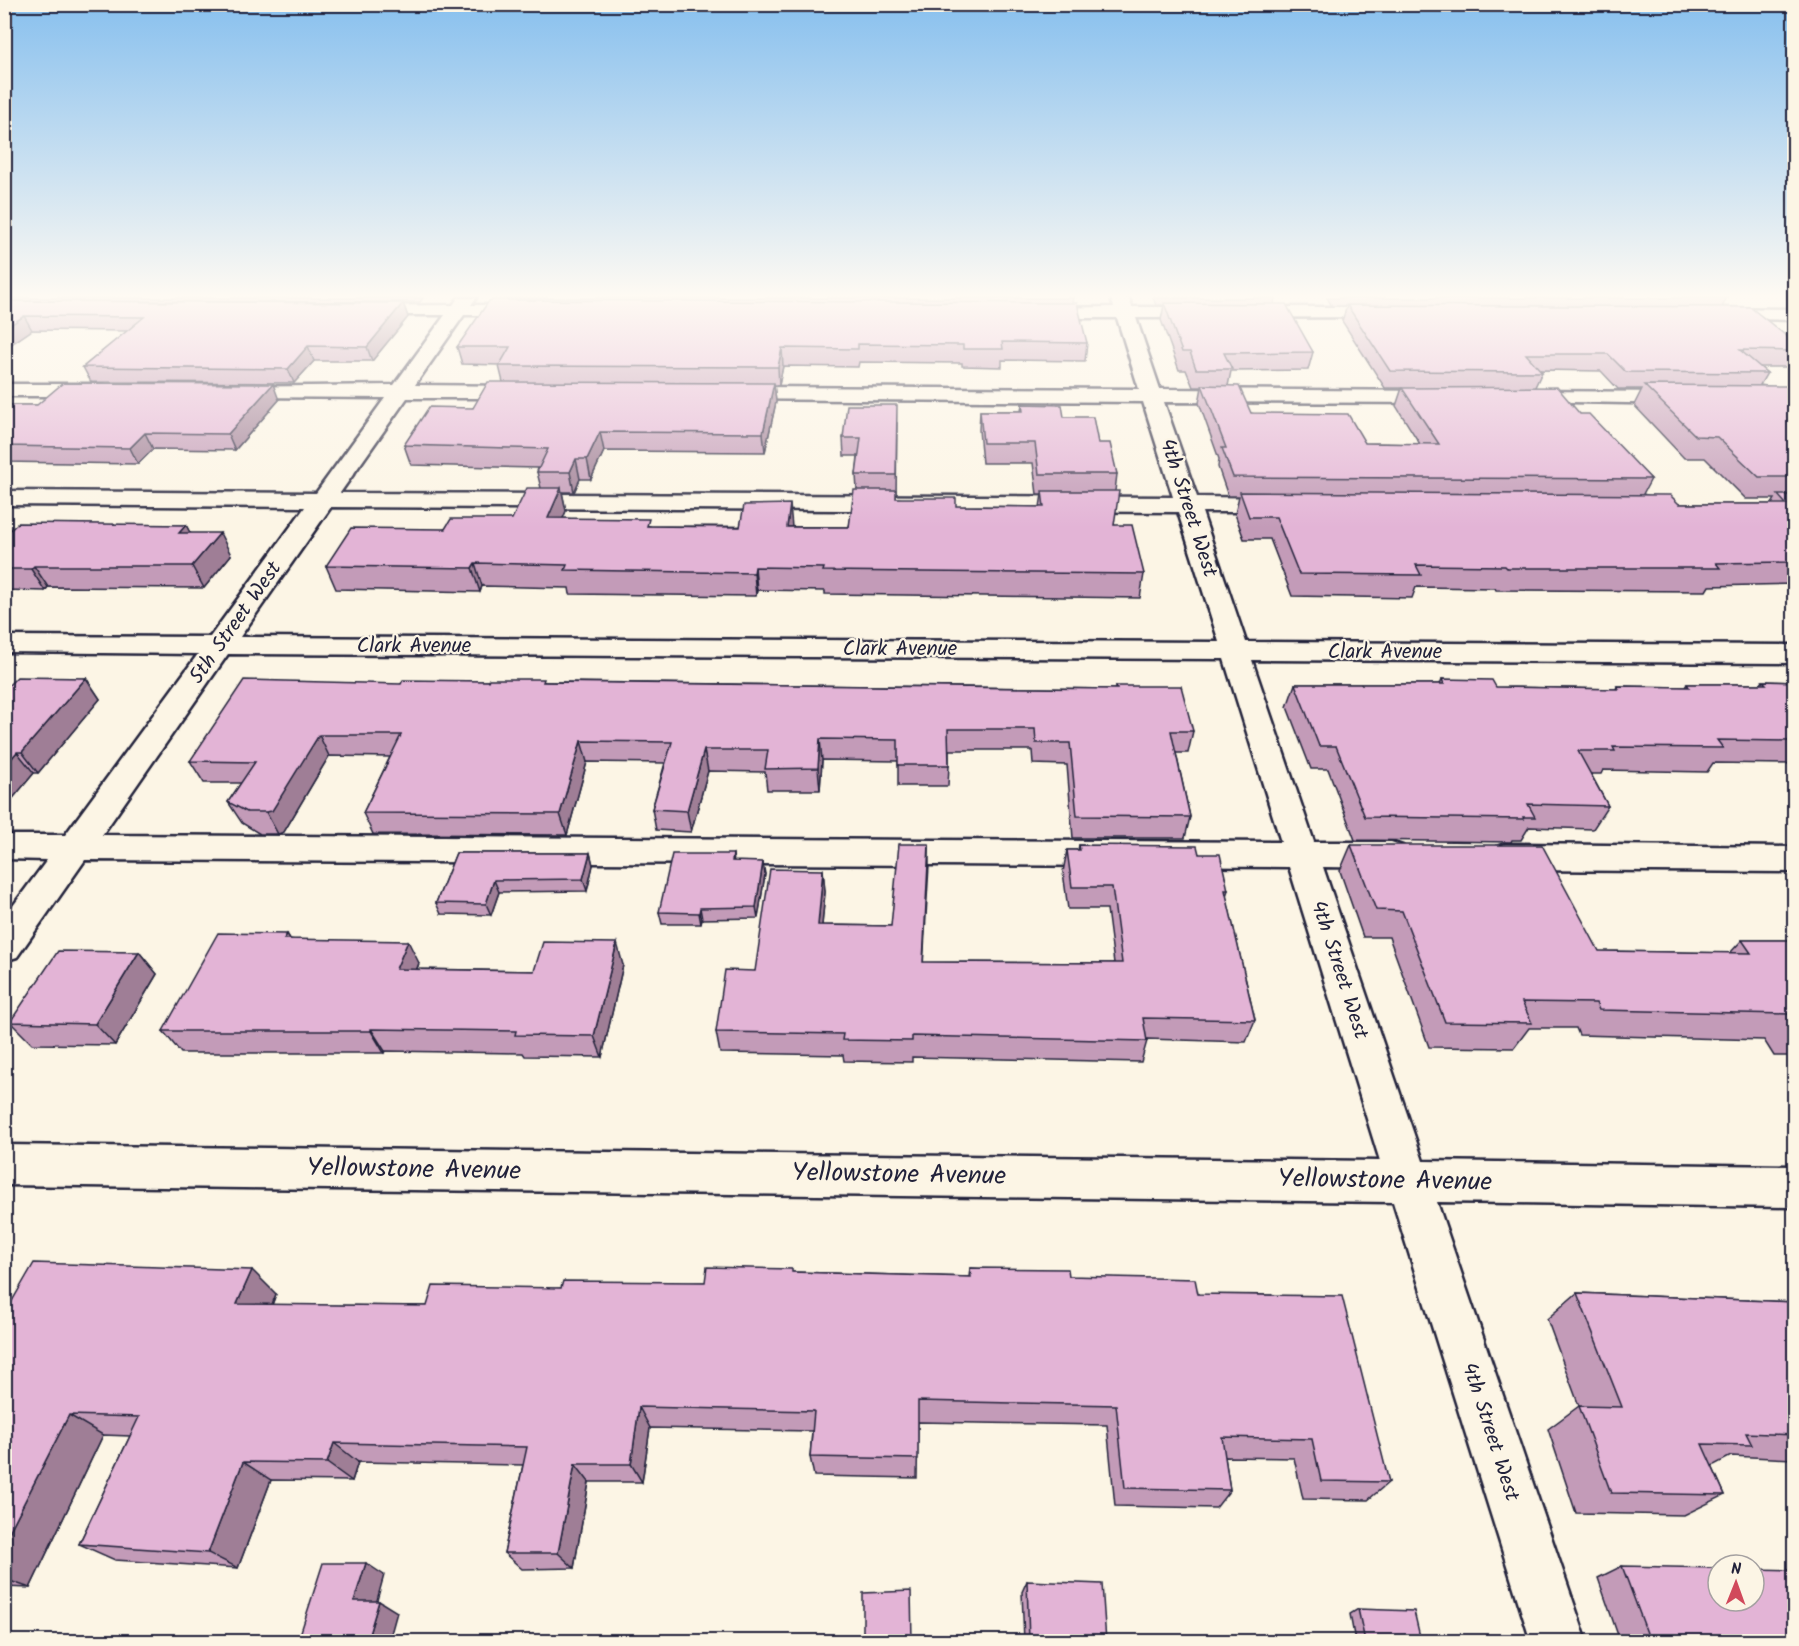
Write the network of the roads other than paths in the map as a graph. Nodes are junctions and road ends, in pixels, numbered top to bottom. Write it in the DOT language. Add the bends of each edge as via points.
graph roads {
  1 [pos="412,375"];
  2 [pos="1145,375"];
  3 [pos="4,390"];
  4 [pos="124,390"];
  5 [pos="208,391"];
  6 [pos="400,392"];
  7 [pos="543,392"];
  8 [pos="710,393"];
  9 [pos="1152,395"];
  10 [pos="1461,397"];
  11 [pos="1497,397"];
  12 [pos="1699,398"];
  13 [pos="4,498"];
  14 [pos="323,500"];
  15 [pos="1187,504"];
  16 [pos="1306,505"];
  17 [pos="4,644"];
  18 [pos="219,645"];
  19 [pos="1235,651"];
  20 [pos="1794,654"];
  21 [pos="4,848"];
  22 [pos="75,848"];
  23 [pos="1302,855"];
  24 [pos="1419,856"];
  25 [pos="1478,856"];
  26 [pos="1794,860"];
  27 [pos="4,947"];
  28 [pos="4,1165"];
  29 [pos="1408,1181"];
  30 [pos="1794,1186"];
  31 [pos="1558,1641"];
  1 -- 6 [label="street, 5th Street West"];
  2 -- 9 [label="street, 4th Street West"];
  3 -- 4 [label="street"];
  5 -- 6 [label="street"];
  6 -- 7 [label="street"];
  6 -- 14 [label="street, 5th Street West"];
  8 -- 9 [label="street"];
  9 -- 10 [label="street"];
  9 -- 15 [label="street, 4th Street West"];
  11 -- 12 [label="street"];
  13 -- 14 [label="street"];
  14 -- 15 [label="street"];
  14 -- 18 [label="street, 5th Street West"];
  15 -- 16 [label="street"];
  15 -- 19 [label="street, 4th Street West"];
  17 -- 18 [label="street, Clark Avenue"];
  18 -- 19 [label="street, Clark Avenue"];
  18 -- 22 [label="street, 5th Street West"];
  19 -- 20 [label="street, Clark Avenue"];
  19 -- 23 [label="street, 4th Street West"];
  21 -- 22 [label="street"];
  22 -- 23 [label="street"];
  22 -- 27 [label="street, 5th Street West"];
  23 -- 24 [label="street"];
  23 -- 29 [label="street, 4th Street West"];
  25 -- 26 [label="street"];
  28 -- 29 [label="street, Yellowstone Avenue"];
  29 -- 30 [label="street, Yellowstone Avenue"];
  29 -- 31 [label="street, 4th Street West"];
}
